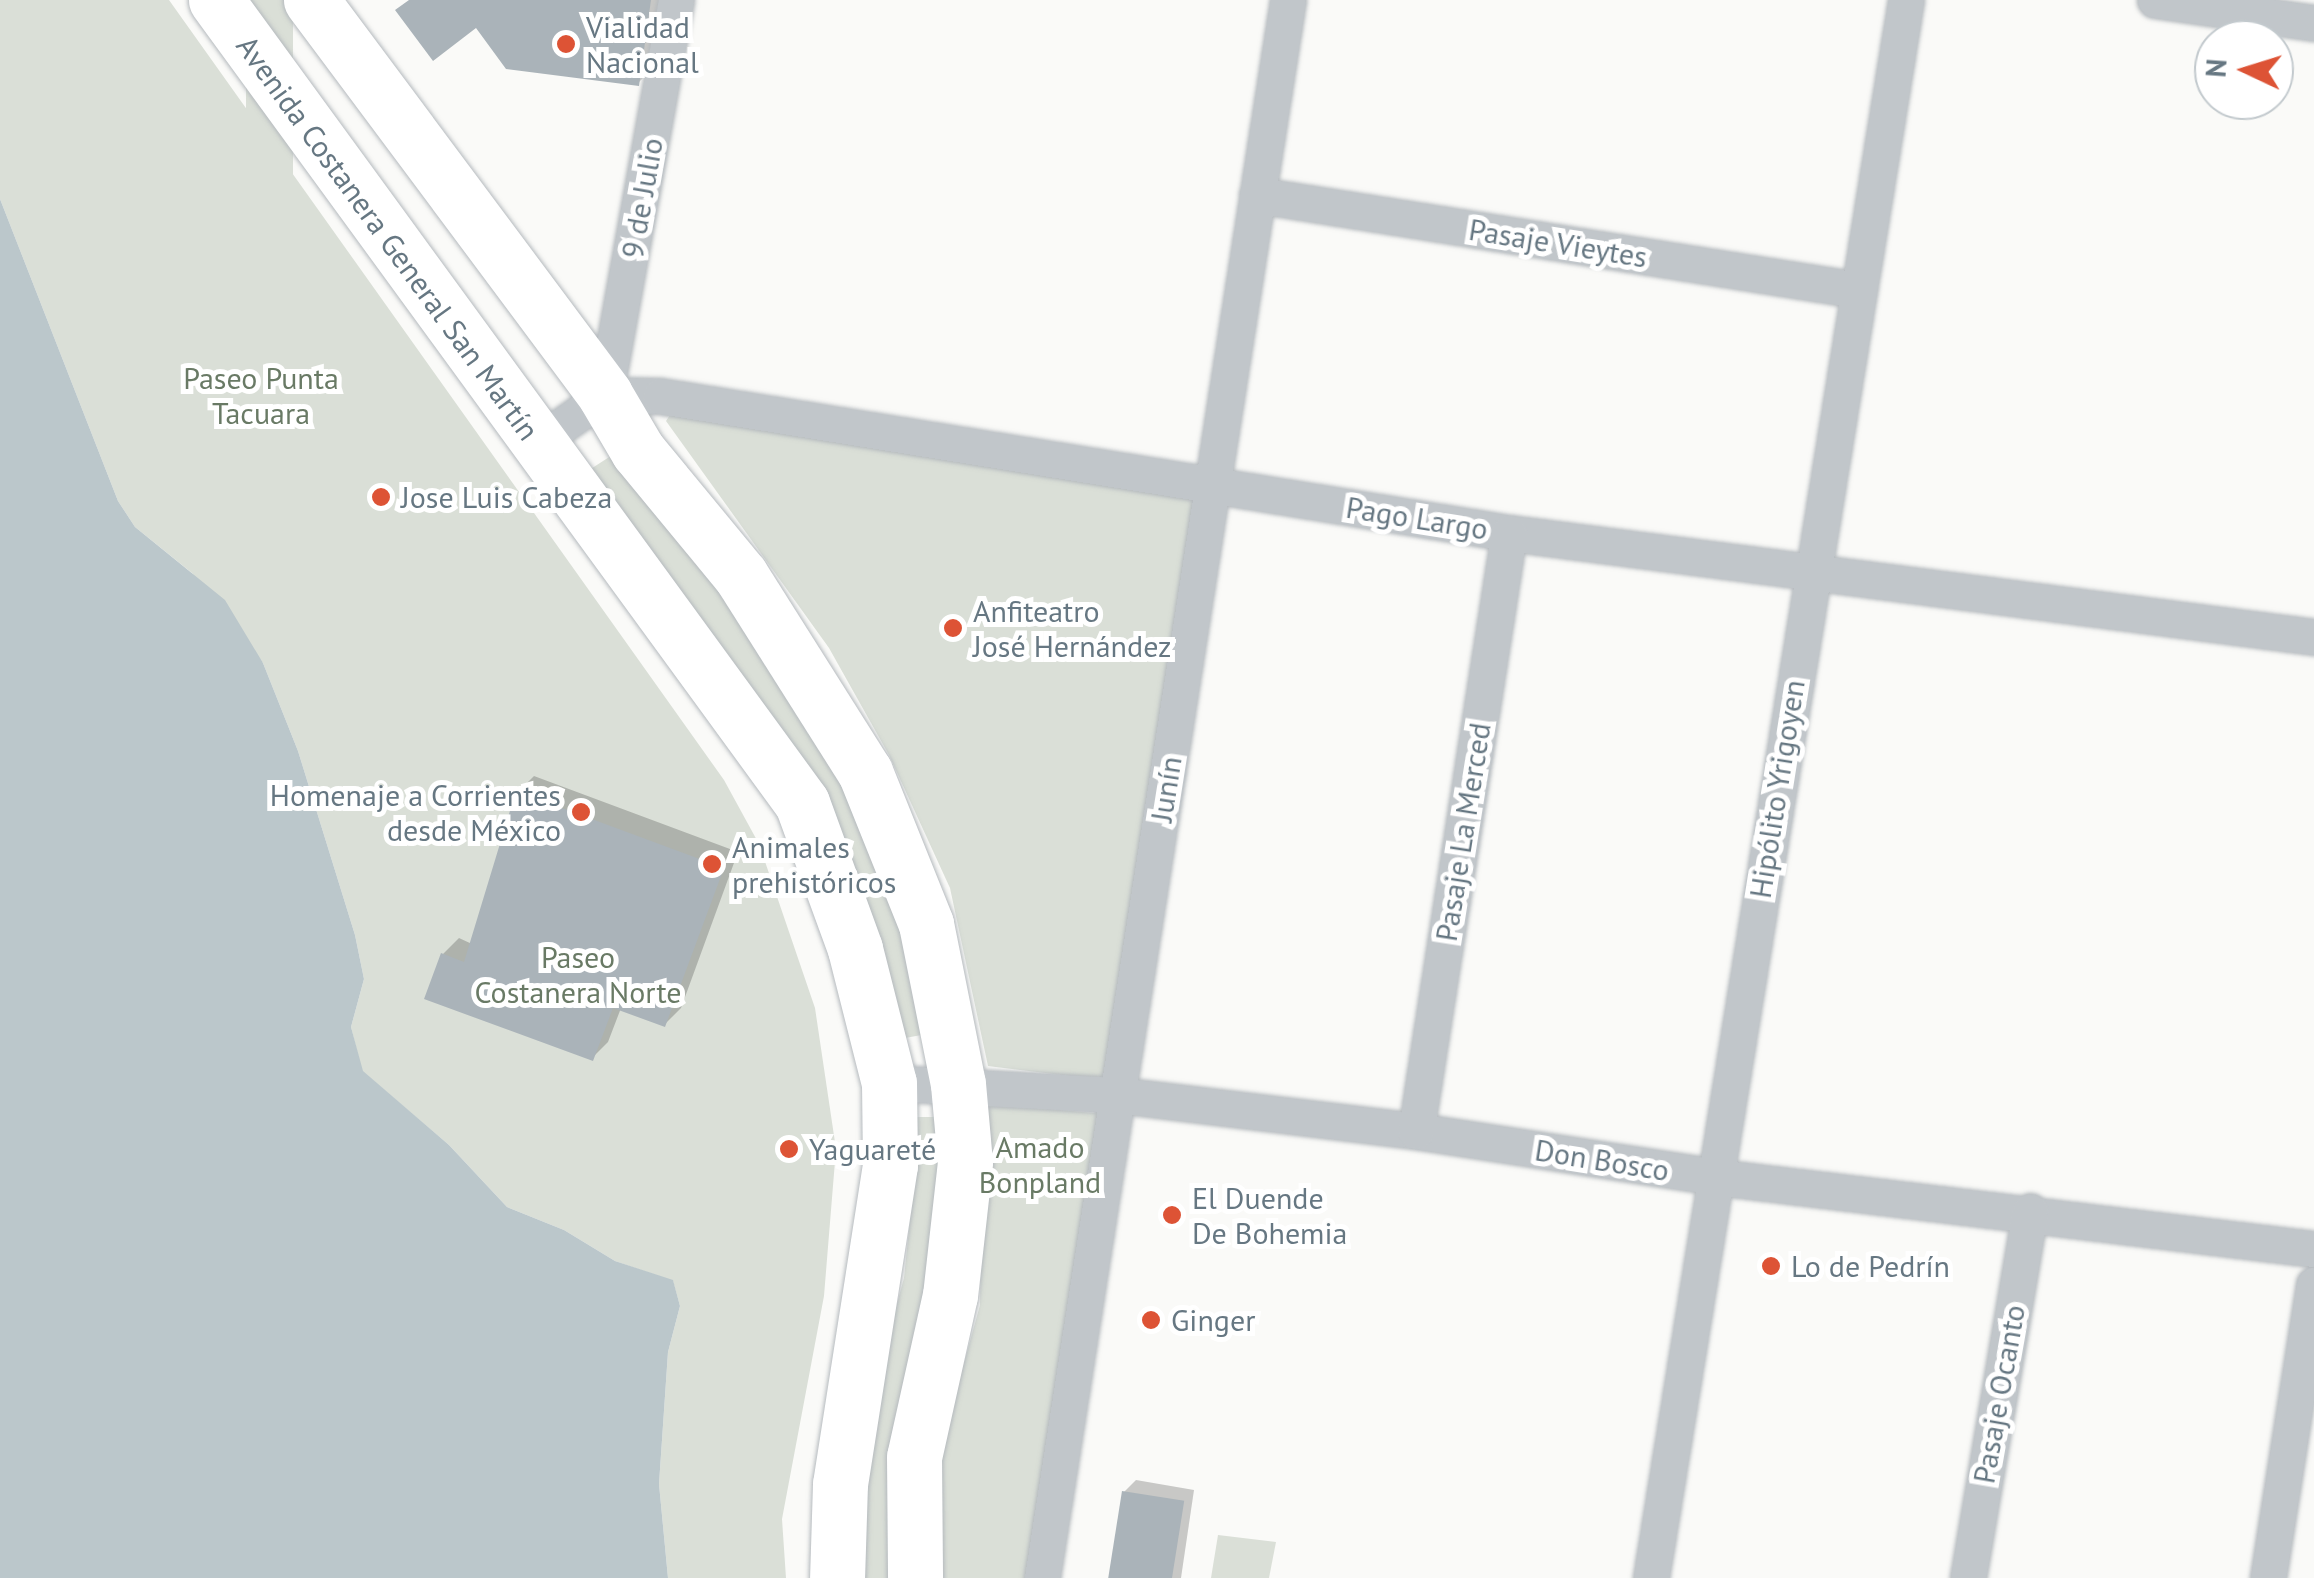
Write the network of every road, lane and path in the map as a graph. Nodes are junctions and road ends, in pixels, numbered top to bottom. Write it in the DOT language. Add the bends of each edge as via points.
graph roads {
  1 [pos="216,0"];
  2 [pos="311,0"];
  3 [pos="676,0"];
  4 [pos="1288,0"];
  5 [pos="1906,0"];
  6 [pos="2155,0"];
  7 [pos="2314,23"];
  8 [pos="1257,195"];
  9 [pos="1858,290"];
  10 [pos="605,395"];
  11 [pos="536,443"];
  12 [pos="1214,485"];
  13 [pos="1509,533"];
  14 [pos="1811,575"];
  15 [pos="2314,637"];
  16 [pos="889,1084"];
  17 [pos="958,1084"];
  18 [pos="1118,1095"];
  19 [pos="1416,1131"];
  20 [pos="1716,1177"];
  21 [pos="2030,1211"];
  22 [pos="2314,1249"];
  23 [pos="2314,1285"];
  24 [pos="836,1578"];
  25 [pos="915,1578"];
  26 [pos="1042,1578"];
  27 [pos="1651,1578"];
  28 [pos="1968,1578"];
  29 [pos="2268,1578"];
  1 -- 11 [label="main road, Avenida Costanera General San Martín"];
  2 -- 10 [label="main road"];
  3 -- 10 [label="street, 9 de Julio"];
  4 -- 8 [label="street, Junín"];
  5 -- 9 [label="street, Hipólito Yrigoyen"];
  6 -- 7 [label="street"];
  8 -- 9 [label="street, Pasaje Vieytes"];
  8 -- 12 [label="street, Junín"];
  9 -- 14 [label="street, Hipólito Yrigoyen"];
  10 -- 11 [label="street"];
  10 -- 12 [label="street, Pago Largo" via="660,396"];
  10 -- 17 [label="main road" via="638,451 741,576 865,772 926,924"];
  11 -- 16 [label="main road, Avenida Costanera General San Martín" via="802,803 855,949"];
  12 -- 13 [label="street, Pago Largo"];
  12 -- 18 [label="street, Junín"];
  13 -- 14 [label="street, Pago Largo"];
  13 -- 19 [label="street, Pasaje La Merced"];
  14 -- 15 [label="street, Pago Largo"];
  14 -- 20 [label="street, Hipólito Yrigoyen"];
  16 -- 17 [label="street, Don Bosco"];
  16 -- 24 [label="main road, Avenida Costanera General San Martín" via="890,1165 840,1484"];
  17 -- 18 [label="street, Don Bosco"];
  17 -- 25 [label="main road" via="960,1219 914,1457"];
  18 -- 19 [label="street, Don Bosco"];
  18 -- 26 [label="street, Junín"];
  19 -- 20 [label="street, Don Bosco"];
  20 -- 21 [label="street, Don Bosco"];
  20 -- 27 [label="street, Hipólito Yrigoyen"];
  21 -- 22 [label="street, Don Bosco"];
  21 -- 28 [label="street, Pasaje Ocanto"];
  23 -- 29 [label="street"];
}
